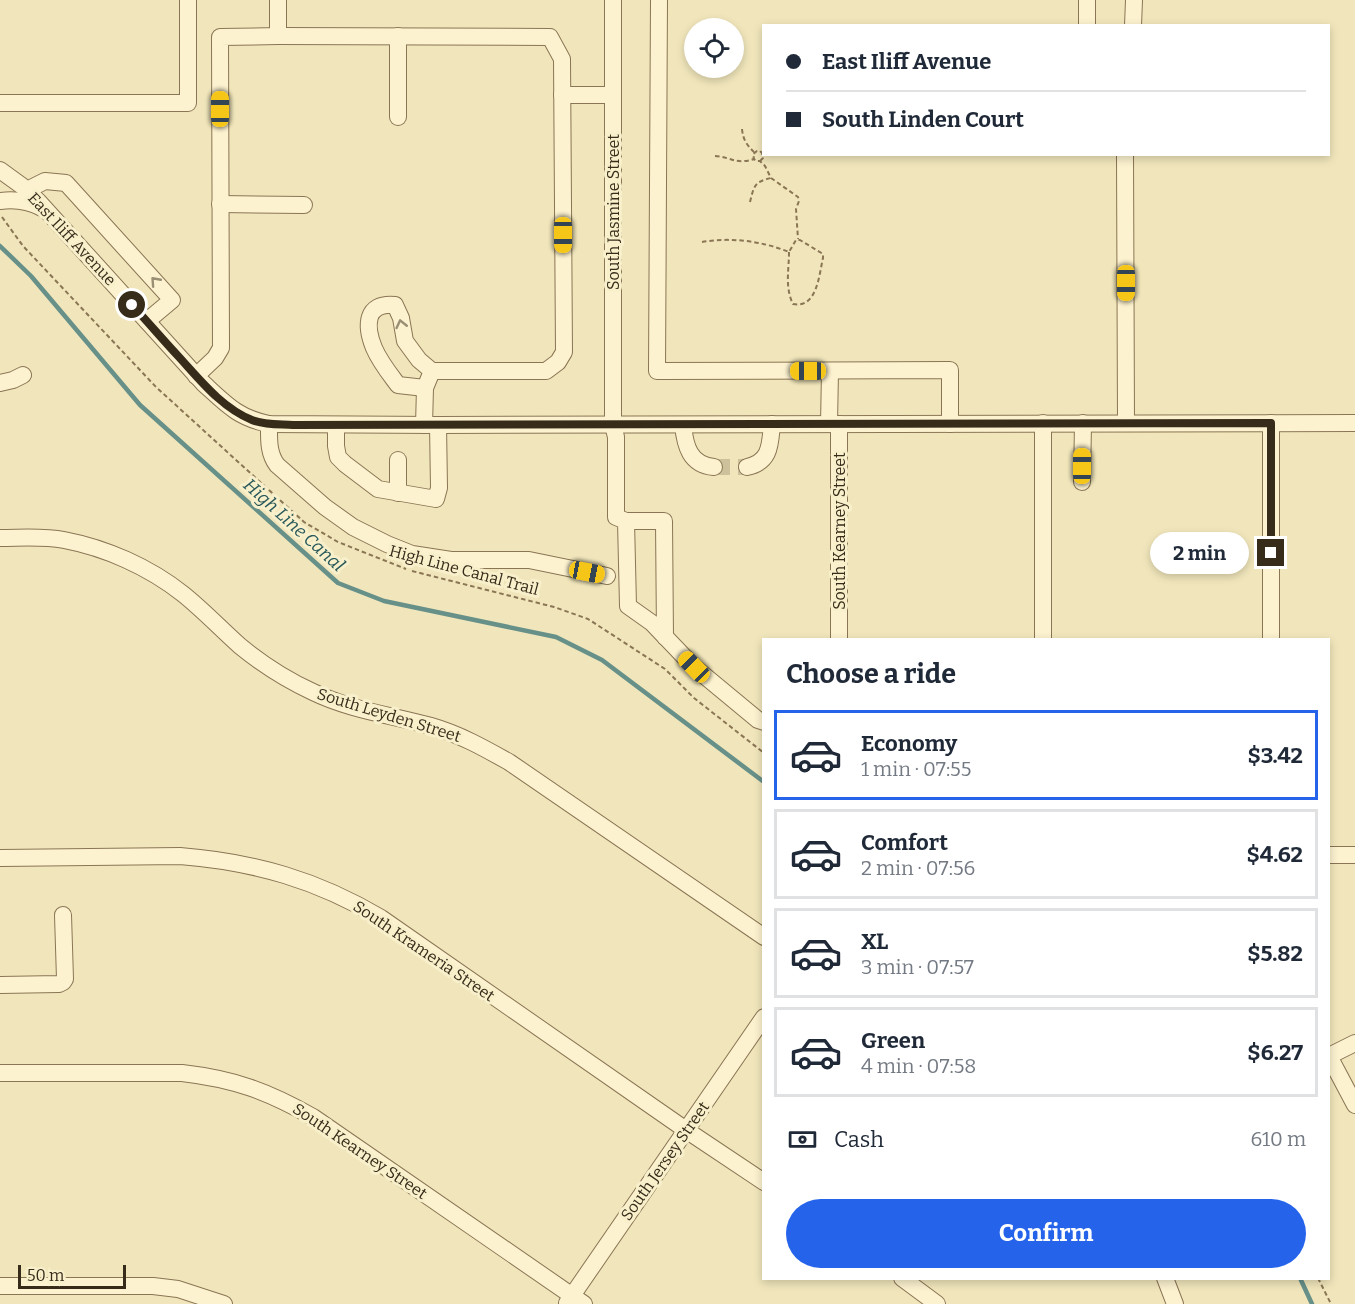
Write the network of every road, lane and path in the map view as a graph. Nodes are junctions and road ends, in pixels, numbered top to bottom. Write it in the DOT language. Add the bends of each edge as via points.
graph roads {
  1 [pos="188,0"];
  2 [pos="278,0"];
  3 [pos="613,0"];
  4 [pos="659,0"];
  5 [pos="1087,0"];
  6 [pos="1134,0"];
  7 [pos="1087,24"];
  8 [pos="1134,24"];
  9 [pos="278,36"];
  10 [pos="398,36"];
  11 [pos="562,95"];
  12 [pos="613,95"];
  13 [pos="0,103"];
  14 [pos="398,117"];
  15 [pos="742,129"];
  16 [pos="762,150"];
  17 [pos="754,152"];
  18 [pos="715,156"];
  19 [pos="763,156"];
  20 [pos="1125,156"];
  21 [pos="753,159"];
  22 [pos="760,161"];
  23 [pos="0,170"];
  24 [pos="771,178"];
  25 [pos="27,190"];
  26 [pos="0,201"];
  27 [pos="750,202"];
  28 [pos="220,204"];
  29 [pos="304,205"];
  30 [pos="47,210"];
  31 [pos="0,211"];
  32 [pos="798,240"];
  33 [pos="702,242"];
  34 [pos="789,252"];
  35 [pos="147,321"];
  36 [pos="432,370"];
  37 [pos="830,370"];
  38 [pos="23,375"];
  39 [pos="196,376"];
  40 [pos="0,383"];
  41 [pos="425,388"];
  42 [pos="1043,423"];
  43 [pos="1083,423"];
  44 [pos="1126,423"];
  45 [pos="1271,423"];
  46 [pos="1355,423"];
  47 [pos="269,424"];
  48 [pos="772,424"];
  49 [pos="834,424"];
  50 [pos="950,424"];
  51 [pos="336,425"];
  52 [pos="431,425"];
  53 [pos="613,425"];
  54 [pos="683,425"];
  55 [pos="398,460"];
  56 [pos="714,467"];
  57 [pos="747,467"];
  58 [pos="1082,482"];
  59 [pos="398,493"];
  60 [pos="626,521"];
  61 [pos="0,538"];
  62 [pos="607,576"];
  63 [pos="665,638"];
  64 [pos="838,638"];
  65 [pos="1043,638"];
  66 [pos="1270,638"];
  67 [pos="762,721"];
  68 [pos="762,751"];
  69 [pos="1330,855"];
  70 [pos="1355,855"];
  71 [pos="0,858"];
  72 [pos="63,915"];
  73 [pos="762,936"];
  74 [pos="0,985"];
  75 [pos="762,1020"];
  76 [pos="1355,1043"];
  77 [pos="1330,1056"];
  78 [pos="1330,1058"];
  79 [pos="0,1073"];
  80 [pos="1355,1105"];
  81 [pos="686,1130"];
  82 [pos="762,1181"];
  83 [pos="905,1280"];
  84 [pos="1166,1280"];
  85 [pos="1319,1280"];
  86 [pos="0,1286"];
  87 [pos="195,1299"];
  88 [pos="574,1301"];
  89 [pos="224,1304"];
  90 [pos="937,1304"];
  91 [pos="1175,1304"];
  92 [pos="1331,1304"];
  1 -- 13 [label="street" via="188,103"];
  2 -- 9 [label="street"];
  3 -- 12 [label="street, South Jasmine Street"];
  4 -- 37 [label="street" via="657,371"];
  5 -- 7 [label="street"];
  6 -- 8 [label="street"];
  9 -- 10 [label="street"];
  9 -- 28 [label="street" via="220,37"];
  10 -- 11 [label="street" via="550,37 562,59"];
  10 -- 14 [label="street"];
  11 -- 12 [label="street"];
  11 -- 36 [label="street" via="564,352 546,371"];
  12 -- 53 [label="street, South Jasmine Street"];
  15 -- 17 [label="path" via="745,143"];
  16 -- 17 [label="path"];
  17 -- 21 [label="path"];
  18 -- 21 [label="path" via="738,162"];
  19 -- 22 [label="path"];
  20 -- 44 [label="street"];
  21 -- 22 [label="path"];
  22 -- 24 [label="path"];
  23 -- 25 [label="street, East Iliff Avenue"];
  24 -- 27 [label="path" via="757,182"];
  24 -- 32 [label="path" via="798,198"];
  25 -- 30 [label="street, East Iliff Avenue"];
  35 -- 25 [label="street, one-way" via="172,300 66,183 45,181"];
  26 -- 30 [label="street" via="23,201"];
  28 -- 29 [label="street"];
  28 -- 39 [label="street" via="221,348"];
  30 -- 35 [label="street, East Iliff Avenue"];
  31 -- 68 [label="path, High Line Canal Trail" via="23,246 156,387 304,522 338,542 399,568 588,619 665,669 694,698"];
  32 -- 34 [label="path"];
  32 -- 34 [label="path" via="823,254 814,294 798,306 793,304 786,284"];
  33 -- 34 [label="path" via="746,241"];
  35 -- 39 [label="street, East Iliff Avenue"];
  36 -- 41 [label="street"];
  36 -- 41 [label="street, one-way" via="405,341 395,306 385,304 375,309 369,318 369,329 385,367 398,385"];
  37 -- 49 [label="street, South Kearney Street"];
  37 -- 50 [label="street" via="950,370"];
  38 -- 40 [label="street"];
  39 -- 47 [label="street, East Iliff Avenue" via="228,407"];
  41 -- 52 [label="street"];
  42 -- 43 [label="street, East Iliff Avenue"];
  42 -- 50 [label="street, East Iliff Avenue"];
  42 -- 65 [label="street"];
  43 -- 44 [label="street, East Iliff Avenue"];
  43 -- 58 [label="street"];
  44 -- 45 [label="street, East Iliff Avenue"];
  45 -- 46 [label="street, East Iliff Avenue"];
  45 -- 66 [label="street"];
  47 -- 51 [label="street, East Iliff Avenue"];
  47 -- 62 [label="street" via="272,459 277,465 353,527 387,544 412,554 451,560 529,560"];
  48 -- 49 [label="street, East Iliff Avenue"];
  48 -- 54 [label="street, East Iliff Avenue"];
  48 -- 57 [label="street" via="770,448 756,465"];
  49 -- 50 [label="street, East Iliff Avenue"];
  49 -- 64 [label="street, South Kearney Street"];
  51 -- 52 [label="street, East Iliff Avenue"];
  51 -- 59 [label="street" via="338,457 378,489"];
  52 -- 53 [label="street, East Iliff Avenue"];
  52 -- 59 [label="street" via="439,488 436,499"];
  53 -- 54 [label="street, East Iliff Avenue"];
  53 -- 60 [label="street, South Jasmine Street" via="616,517"];
  54 -- 56 [label="street" via="690,453 698,463"];
  55 -- 59 [label="street"];
  60 -- 63 [label="street" via="628,606"];
  60 -- 63 [label="street" via="664,521"];
  61 -- 73 [label="street, South Leyden Street" via="63,540 91,546 144,568 184,595 241,646 285,678 350,706 433,726 483,747"];
  63 -- 67 [label="street" via="694,667"];
  69 -- 70 [label="street"];
  71 -- 81 [label="street, South Krameria Street" via="209,858 259,867 307,882 381,918"];
  72 -- 74 [label="street" via="63,982"];
  75 -- 81 [label="street, South Jersey Street"];
  76 -- 77 [label="street"];
  78 -- 80 [label="street"];
  79 -- 88 [label="street, South Kearney Street" via="182,1073 257,1089 313,1117"];
  81 -- 82 [label="street, South Krameria Street"];
  81 -- 88 [label="street, South Jersey Street"];
  83 -- 90 [label="street"];
  84 -- 91 [label="street"];
  85 -- 92 [label="path"];
  86 -- 87 [label="street" via="153,1286 178,1289"];
  87 -- 89 [label="street"];
}
